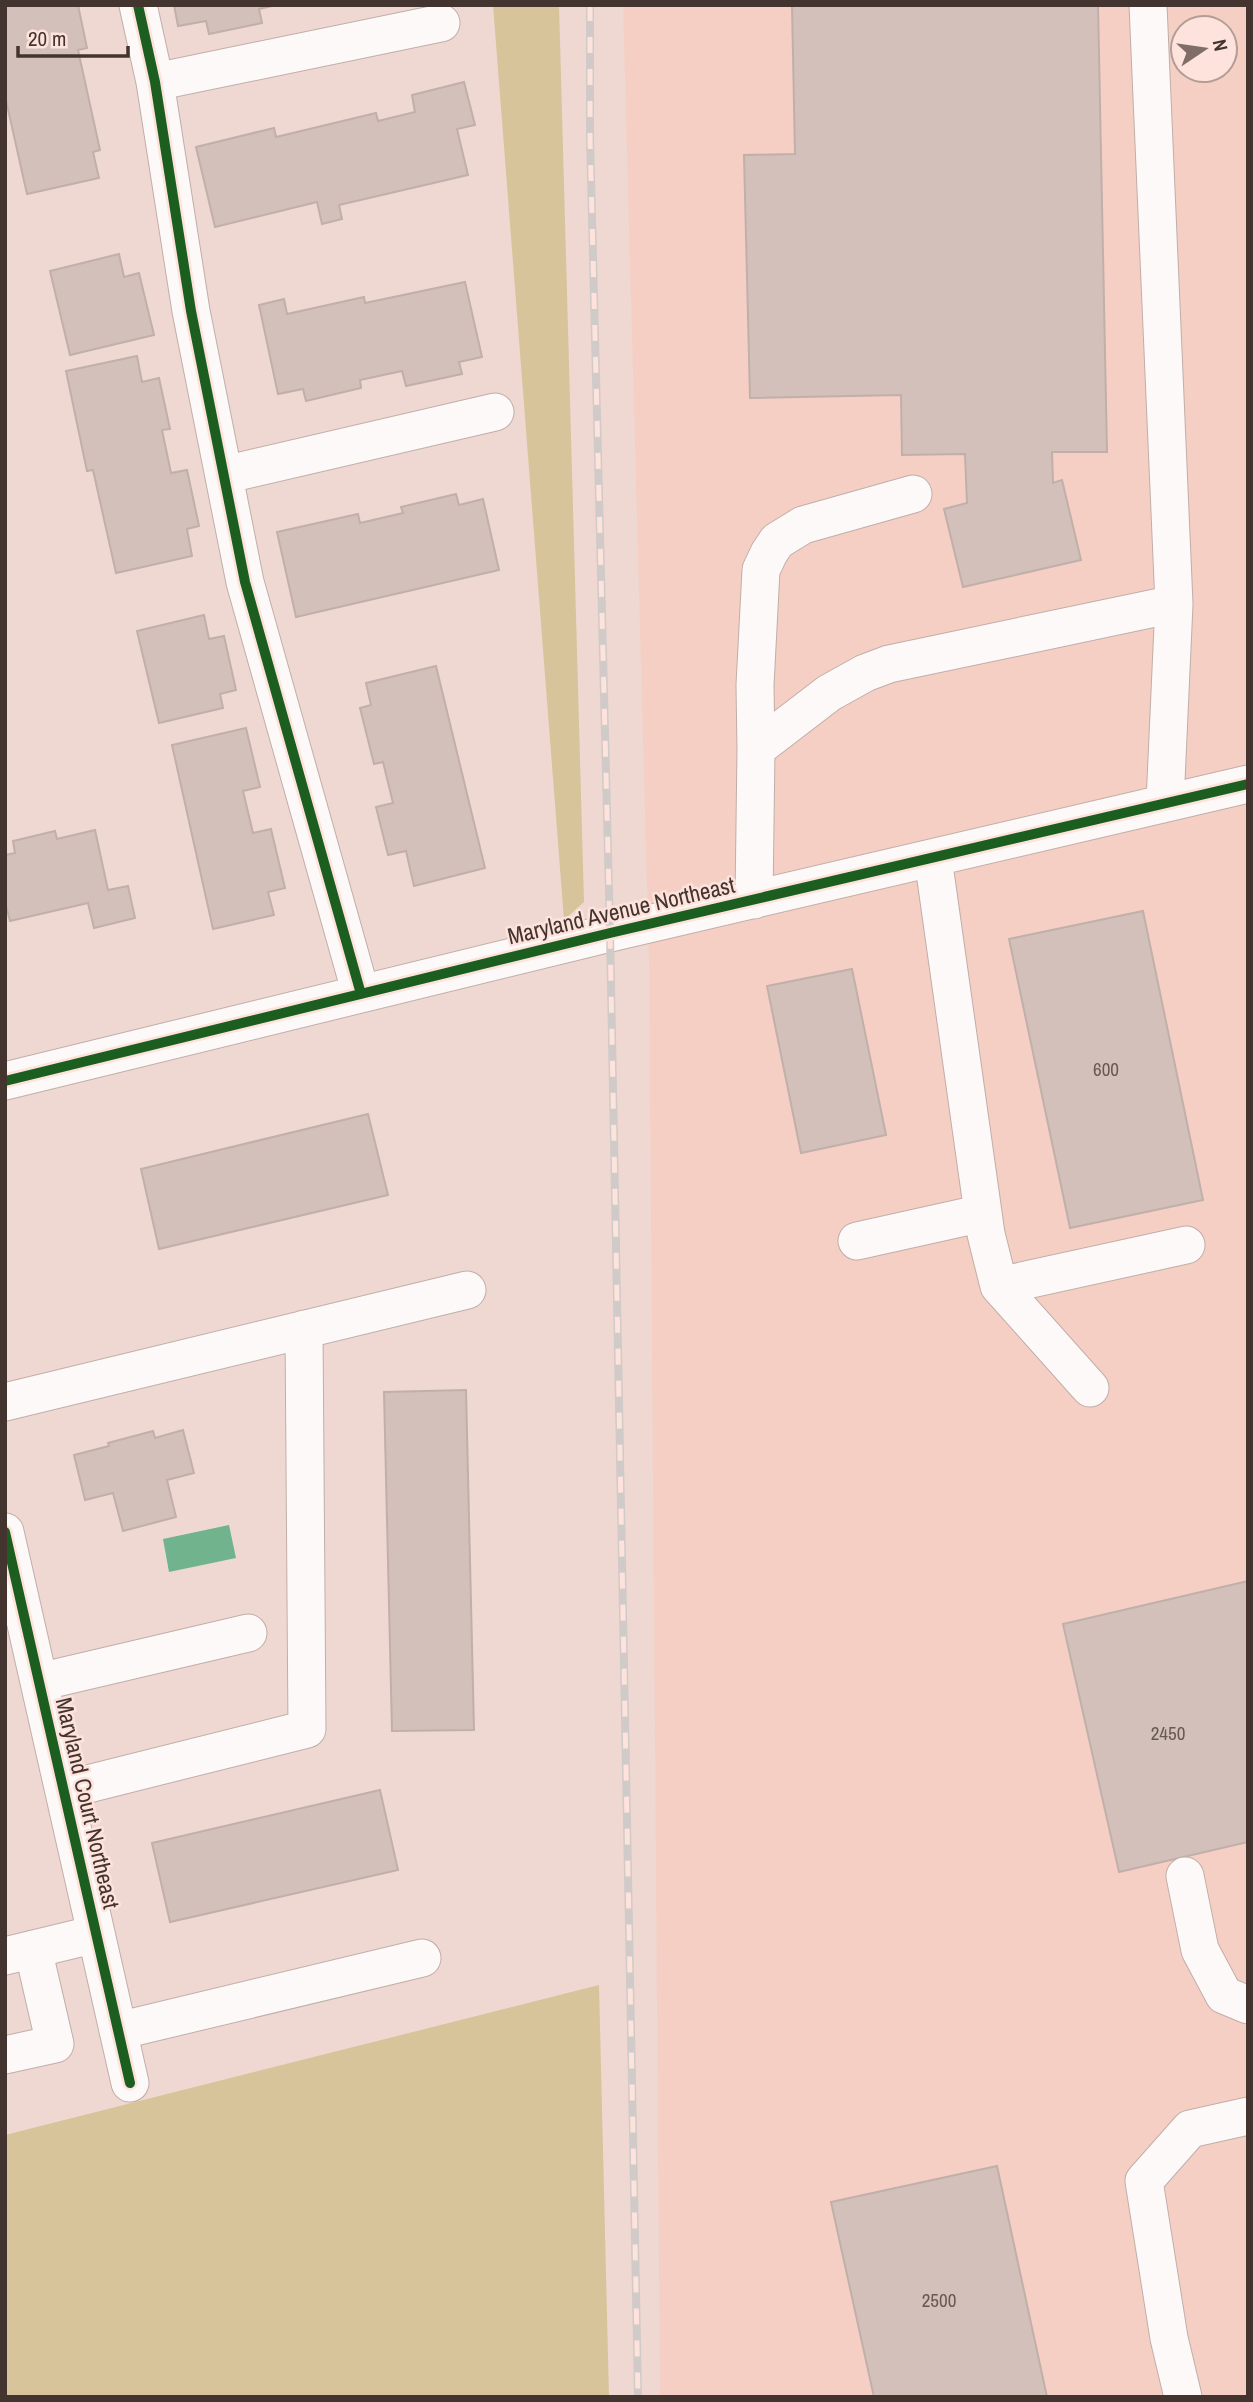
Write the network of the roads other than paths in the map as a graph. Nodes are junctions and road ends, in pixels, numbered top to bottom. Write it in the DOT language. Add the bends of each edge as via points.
graph roads {
  1 [pos="138,5"];
  2 [pos="1148,5"];
  3 [pos="441,23"];
  4 [pos="155,82"];
  5 [pos="495,412"];
  6 [pos="224,474"];
  7 [pos="913,494"];
  8 [pos="1174,604"];
  9 [pos="756,749"];
  10 [pos="1248,784"];
  11 [pos="1165,803"];
  12 [pos="933,858"];
  13 [pos="754,900"];
  14 [pos="361,994"];
  15 [pos="5,1081"];
  16 [pos="983,1213"];
  17 [pos="857,1241"];
  18 [pos="1186,1245"];
  19 [pos="999,1286"];
  20 [pos="467,1290"];
  21 [pos="304,1329"];
  22 [pos="1090,1388"];
  23 [pos="5,1402"];
  24 [pos="5,1532"];
  25 [pos="248,1633"];
  26 [pos="39,1682"];
  27 [pos="64,1790"];
  28 [pos="1185,1877"];
  29 [pos="96,1934"];
  30 [pos="19,1952"];
  31 [pos="422,1958"];
  32 [pos="1248,2005"];
  33 [pos="118,2031"];
  34 [pos="5,2055"];
  35 [pos="130,2083"];
  36 [pos="1248,2116"];
  37 [pos="1183,2397"];
  1 -- 4 [label="street"];
  2 -- 8 [label="street"];
  3 -- 4 [label="street"];
  4 -- 6 [label="street" via="191,311"];
  5 -- 6 [label="street"];
  6 -- 14 [label="street" via="245,582"];
  7 -- 9 [label="street" via="803,525 777,541 769,553 761,570"];
  8 -- 9 [label="street" via="889,664 829,693"];
  8 -- 11 [label="street"];
  9 -- 13 [label="street"];
  10 -- 11 [label="street, Maryland Avenue Northeast"];
  11 -- 12 [label="street, Maryland Avenue Northeast"];
  12 -- 13 [label="street, Maryland Avenue Northeast"];
  12 -- 16 [label="street"];
  13 -- 14 [label="street, Maryland Avenue Northeast"];
  14 -- 15 [label="street, Maryland Avenue Northeast"];
  16 -- 17 [label="street"];
  16 -- 19 [label="street"];
  18 -- 19 [label="street"];
  19 -- 22 [label="street"];
  20 -- 21 [label="street"];
  21 -- 23 [label="street"];
  21 -- 27 [label="street" via="307,1729"];
  24 -- 26 [label="street, Maryland Court Northeast"];
  25 -- 26 [label="street"];
  26 -- 27 [label="street, Maryland Court Northeast"];
  27 -- 29 [label="street, Maryland Court Northeast"];
  28 -- 32 [label="street" via="1200,1950 1223,1995"];
  29 -- 30 [label="street"];
  29 -- 33 [label="street, Maryland Court Northeast"];
  30 -- 34 [label="street" via="55,2044"];
  31 -- 33 [label="street"];
  33 -- 35 [label="street, Maryland Court Northeast"];
  36 -- 37 [label="street" via="1190,2129 1143,2181"];
}
